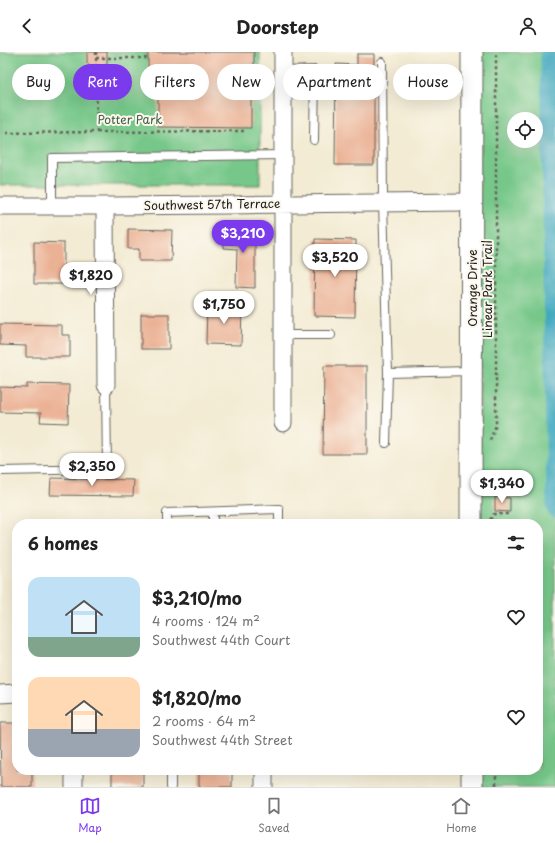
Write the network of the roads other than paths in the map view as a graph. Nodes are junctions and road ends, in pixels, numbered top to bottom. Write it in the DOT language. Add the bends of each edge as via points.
graph roads {
  1 [pos="283,52"];
  2 [pos="472,52"];
  3 [pos="382,62"];
  4 [pos="283,64"];
  5 [pos="283,100"];
  6 [pos="315,100"];
  7 [pos="314,140"];
  8 [pos="283,155"];
  9 [pos="384,202"];
  10 [pos="472,202"];
  11 [pos="284,203"];
  12 [pos="0,206"];
  13 [pos="52,206"];
  14 [pos="105,206"];
  15 [pos="284,335"];
  16 [pos="332,335"];
  17 [pos="472,372"];
  18 [pos="388,373"];
  19 [pos="106,385"];
  20 [pos="284,423"];
  21 [pos="386,443"];
  22 [pos="0,471"];
  23 [pos="213,512"];
  24 [pos="167,519"];
  25 [pos="213,519"];
  26 [pos="279,519"];
  27 [pos="479,519"];
  28 [pos="0,694"];
  29 [pos="12,694"];
  30 [pos="74,775"];
  31 [pos="170,775"];
  32 [pos="264,775"];
  33 [pos="472,775"];
  34 [pos="74,787"];
  35 [pos="171,787"];
  36 [pos="264,787"];
  37 [pos="472,787"];
  1 -- 4 [label="street"];
  2 -- 10 [label="street, Orange Drive"];
  3 -- 9 [label="lane"];
  5 -- 8 [label="street"];
  6 -- 7 [label="lane"];
  8 -- 11 [label="street"];
  8 -- 13 [label="lane" via="52,158"];
  9 -- 10 [label="street, Southwest 57th Terrace"];
  9 -- 11 [label="street, Southwest 57th Terrace"];
  9 -- 18 [label="lane"];
  10 -- 17 [label="street, Orange Drive"];
  11 -- 14 [label="street, Southwest 57th Terrace"];
  11 -- 15 [label="street"];
  12 -- 13 [label="street, Southwest 57th Terrace"];
  13 -- 14 [label="street, Southwest 57th Terrace"];
  14 -- 19 [label="street"];
  15 -- 16 [label="lane"];
  15 -- 20 [label="street"];
  17 -- 18 [label="lane"];
  17 -- 27 [label="street, Orange Drive"];
  18 -- 21 [label="lane"];
  19 -- 22 [label="lane" via="108,469"];
  23 -- 24 [label="lane" via="167,513"];
  23 -- 25 [label="lane"];
  23 -- 26 [label="lane" via="279,509"];
  28 -- 29 [label="street"];
  30 -- 34 [label="street"];
  31 -- 35 [label="lane"];
  32 -- 36 [label="street"];
  33 -- 37 [label="street"];
}
